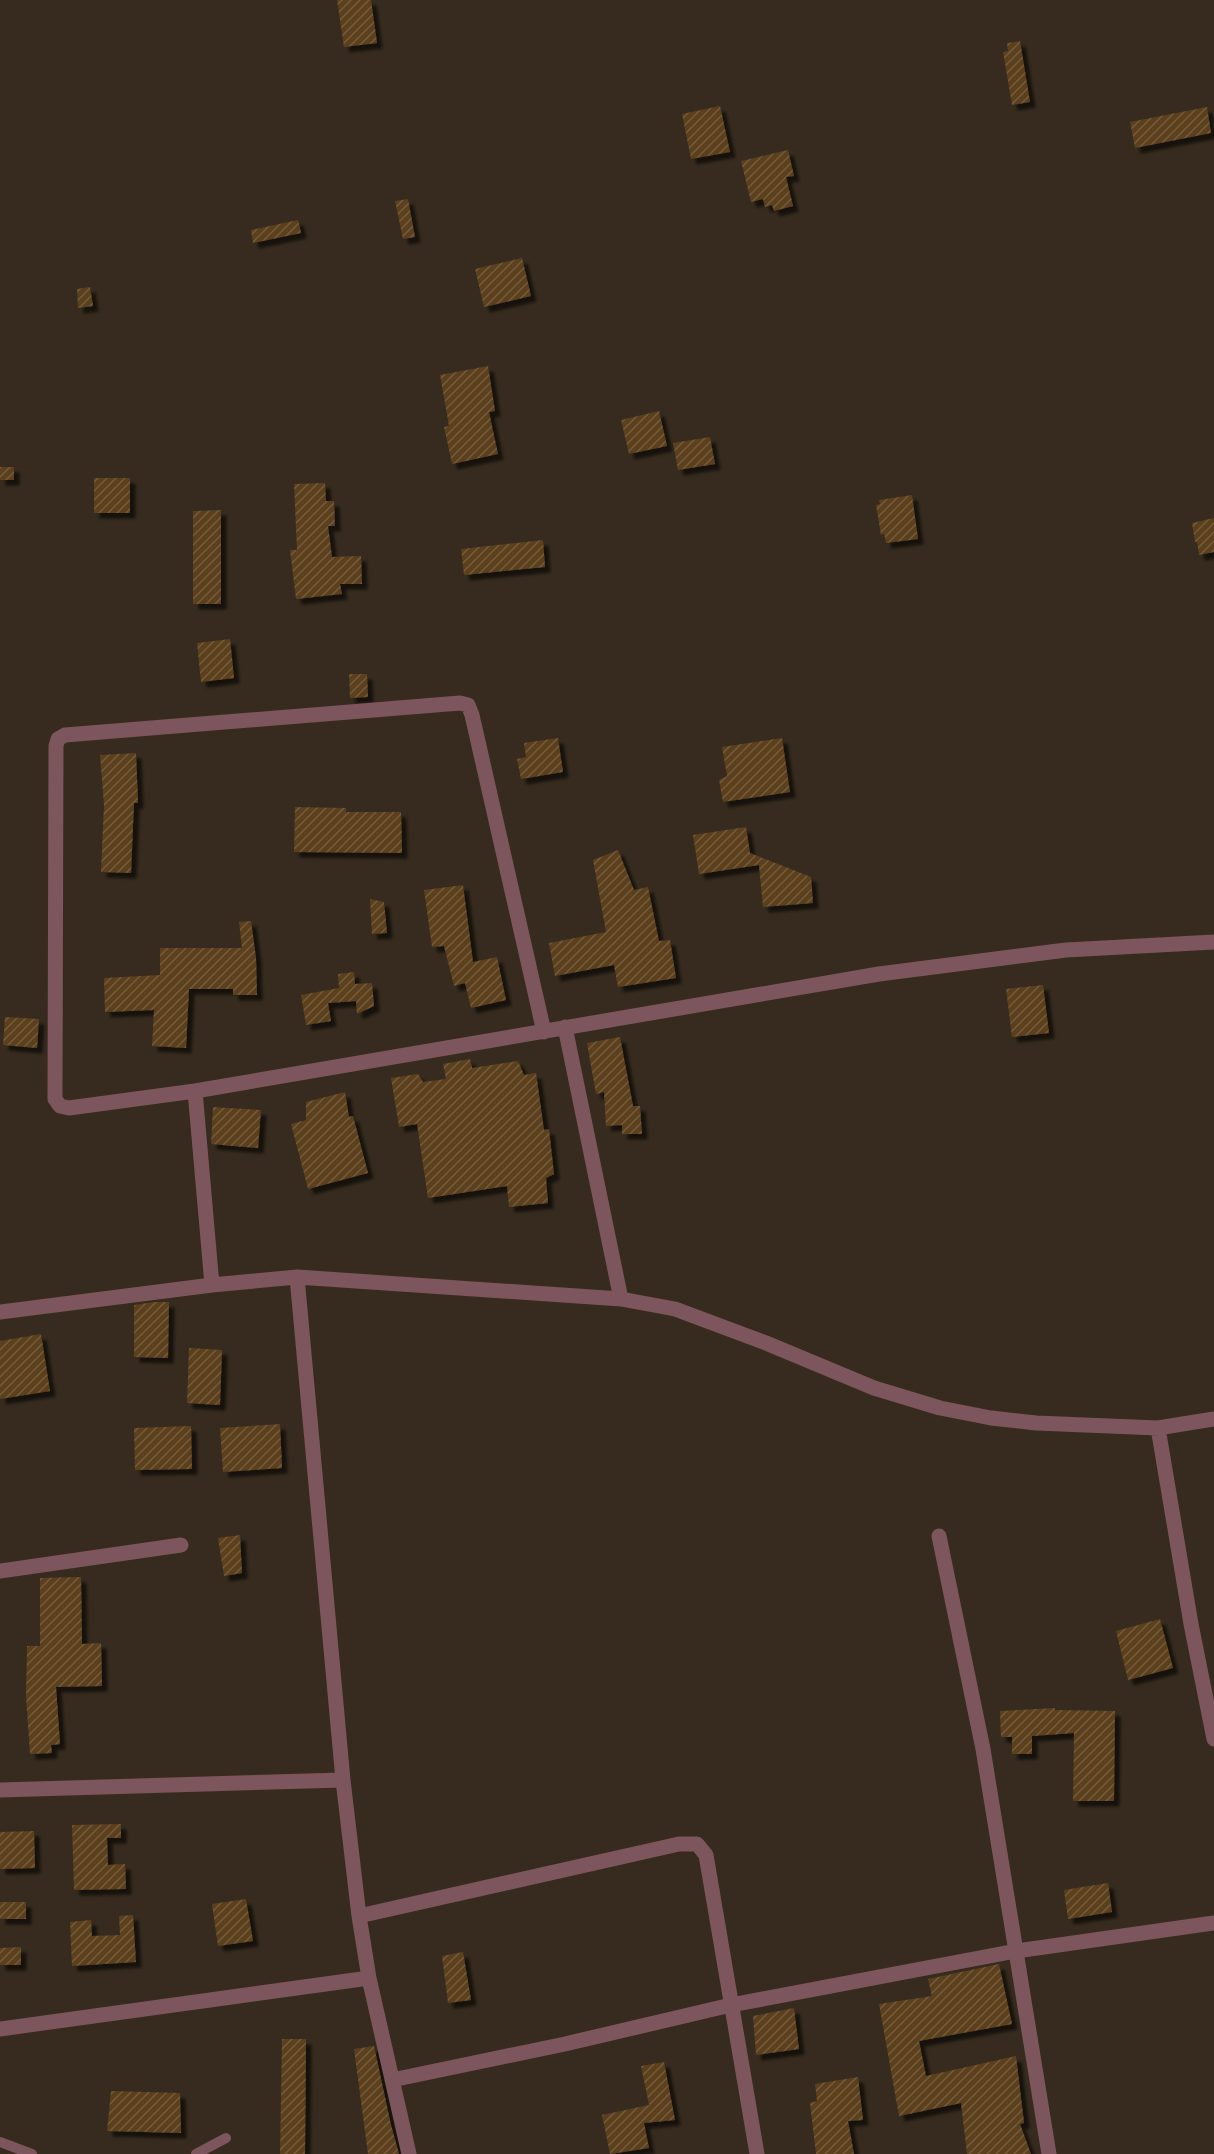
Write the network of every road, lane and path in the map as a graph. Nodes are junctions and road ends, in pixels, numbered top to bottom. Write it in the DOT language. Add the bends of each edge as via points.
graph roads {
  1 [pos="1214,942"];
  2 [pos="565,1027"];
  3 [pos="544,1032"];
  4 [pos="195,1091"];
  5 [pos="297,1276"];
  6 [pos="212,1285"];
  7 [pos="621,1299"];
  8 [pos="0,1312"];
  9 [pos="1214,1419"];
  10 [pos="1158,1428"];
  11 [pos="939,1536"];
  12 [pos="181,1545"];
  13 [pos="0,1571"];
  14 [pos="1214,1738"];
  15 [pos="343,1780"];
  16 [pos="0,1790"];
  17 [pos="359,1916"];
  18 [pos="1214,1923"];
  19 [pos="1016,1951"];
  20 [pos="369,1978"];
  21 [pos="731,2005"];
  22 [pos="0,2028"];
  23 [pos="392,2080"];
  24 [pos="226,2138"];
  25 [pos="0,2142"];
  26 [pos="32,2154"];
  27 [pos="196,2154"];
  28 [pos="409,2154"];
  29 [pos="757,2154"];
  30 [pos="1049,2154"];
  1 -- 2 [label="street" via="1066,950 902,971"];
  2 -- 3 [label="street"];
  2 -- 7 [label="street"];
  3 -- 4 [label="street"];
  3 -- 4 [label="street" via="468,705 65,735 56,746 55,1099 60,1106 69,1108"];
  4 -- 6 [label="street"];
  5 -- 6 [label="street"];
  5 -- 7 [label="street"];
  5 -- 15 [label="street"];
  6 -- 8 [label="street"];
  7 -- 10 [label="street" via="675,1309 873,1388 940,1408 1036,1423"];
  9 -- 10 [label="street"];
  10 -- 14 [label="street"];
  11 -- 19 [label="street" via="983,1749"];
  12 -- 13 [label="street"];
  15 -- 16 [label="street"];
  15 -- 17 [label="street"];
  17 -- 20 [label="street"];
  17 -- 21 [label="street" via="679,1844 697,1844 706,1855"];
  18 -- 19 [label="street"];
  19 -- 21 [label="street"];
  19 -- 30 [label="street"];
  20 -- 22 [label="street"];
  20 -- 23 [label="street"];
  21 -- 23 [label="street"];
  21 -- 29 [label="street"];
  23 -- 28 [label="street"];
  24 -- 27 [label="lane"];
  25 -- 26 [label="lane"];
}
